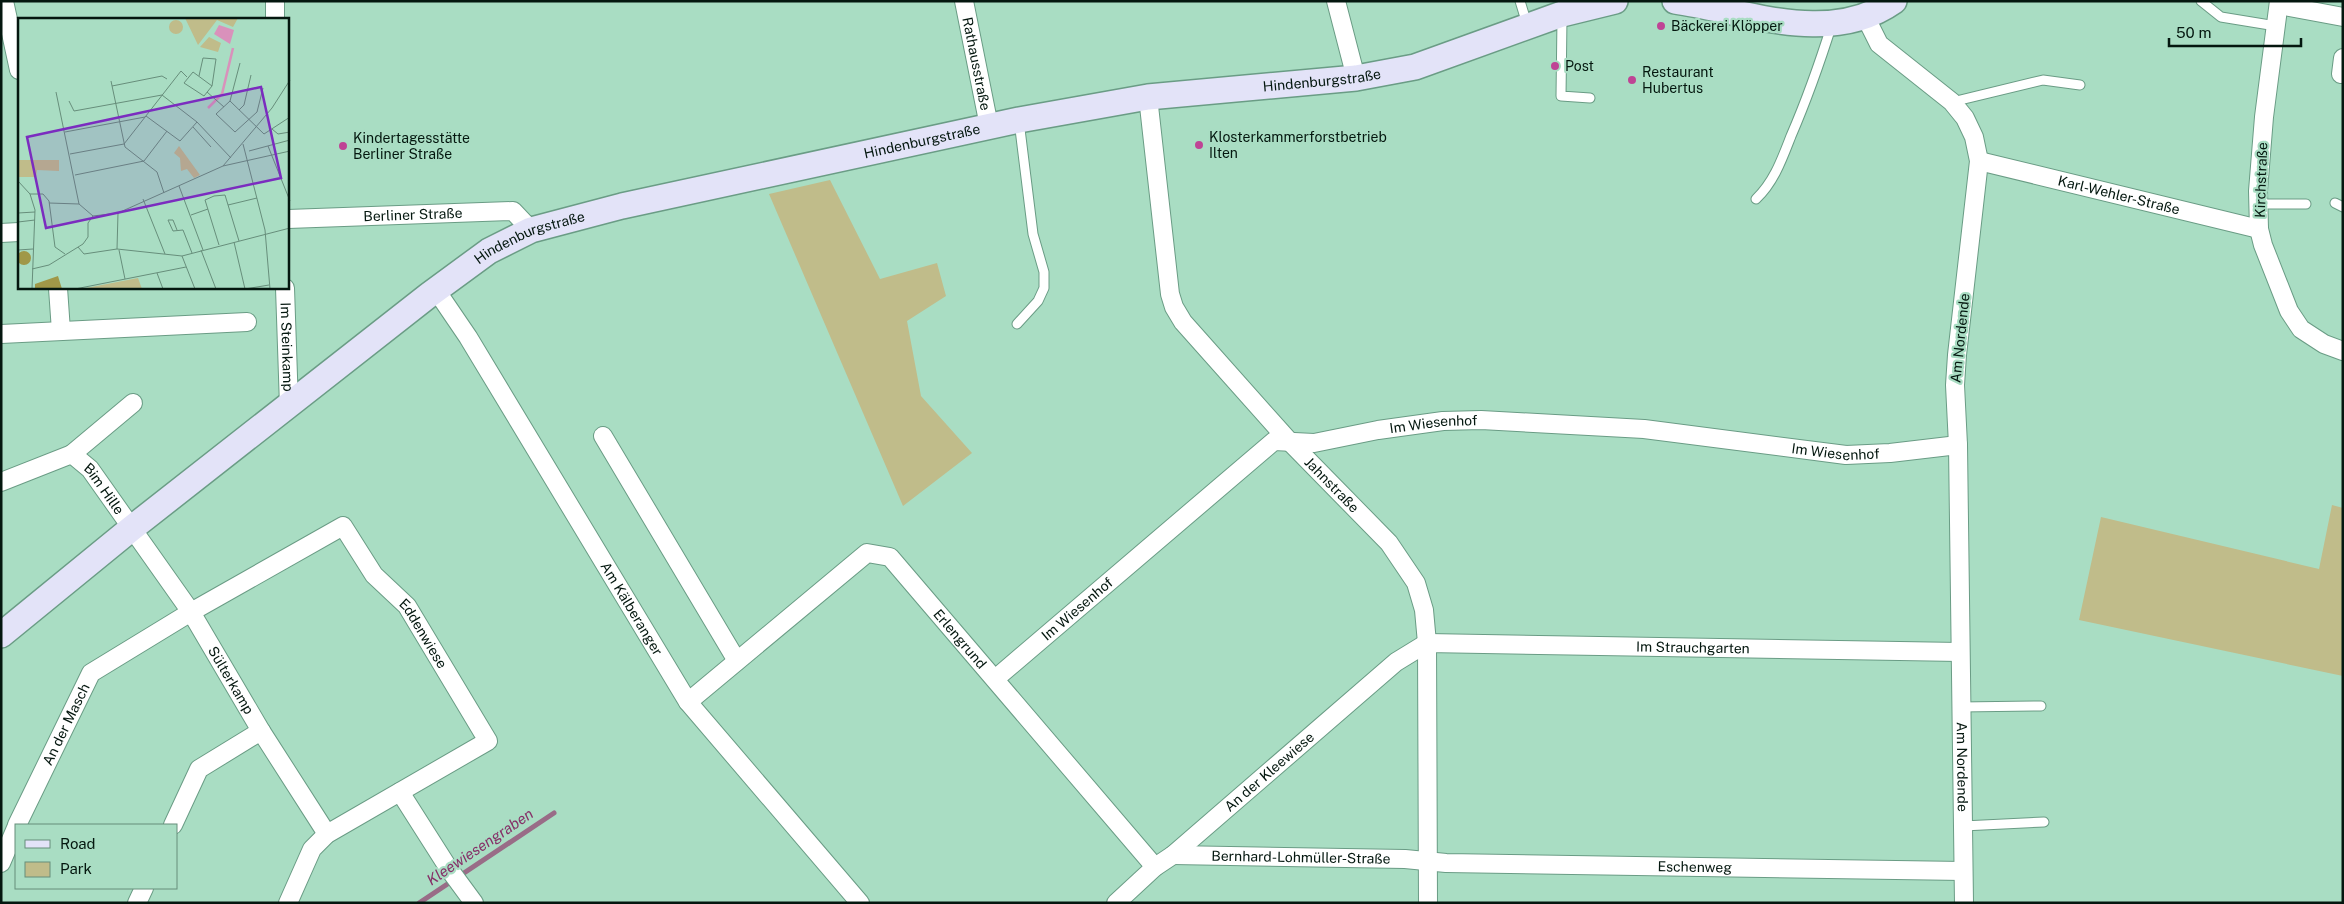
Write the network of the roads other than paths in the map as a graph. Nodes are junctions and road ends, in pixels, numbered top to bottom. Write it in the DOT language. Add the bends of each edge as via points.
graph roads {
  1 [pos="4,1"];
  2 [pos="275,1"];
  3 [pos="964,1"];
  4 [pos="1336,1"];
  5 [pos="1520,1"];
  6 [pos="1615,1"];
  7 [pos="1675,1"];
  8 [pos="1894,1"];
  9 [pos="2201,1"];
  10 [pos="2279,3"];
  11 [pos="1562,14"];
  12 [pos="1866,16"];
  13 [pos="2343,17"];
  14 [pos="275,18"];
  15 [pos="1832,24"];
  16 [pos="2276,26"];
  17 [pos="1528,27"];
  18 [pos="18,65"];
  19 [pos="1356,78"];
  20 [pos="2080,86"];
  21 [pos="1148,97"];
  22 [pos="1590,98"];
  23 [pos="1952,102"];
  24 [pos="1018,120"];
  25 [pos="989,126"];
  26 [pos="1979,161"];
  27 [pos="1756,199"];
  28 [pos="2258,204"];
  29 [pos="2306,204"];
  30 [pos="289,219"];
  31 [pos="2259,229"];
  32 [pos="530,230"];
  33 [pos="18,232"];
  34 [pos="1,233"];
  35 [pos="58,289"];
  36 [pos="285,289"];
  37 [pos="436,290"];
  38 [pos="247,322"];
  39 [pos="1017,324"];
  40 [pos="62,331"];
  41 [pos="1,334"];
  42 [pos="2343,351"];
  43 [pos="133,403"];
  44 [pos="285,409"];
  45 [pos="603,436"];
  46 [pos="1289,441"];
  47 [pos="1958,445"];
  48 [pos="72,454"];
  49 [pos="1,482"];
  50 [pos="132,528"];
  51 [pos="191,612"];
  52 [pos="1,635"];
  53 [pos="1427,643"];
  54 [pos="1960,652"];
  55 [pos="737,661"];
  56 [pos="995,679"];
  57 [pos="688,702"];
  58 [pos="2041,706"];
  59 [pos="1960,707"];
  60 [pos="261,731"];
  61 [pos="400,792"];
  62 [pos="2044,822"];
  63 [pos="18,824"];
  64 [pos="173,824"];
  65 [pos="1962,826"];
  66 [pos="15,832"];
  67 [pos="327,834"];
  68 [pos="1173,855"];
  69 [pos="1428,861"];
  70 [pos="1,863"];
  71 [pos="1155,867"];
  72 [pos="1963,871"];
  73 [pos="144,889"];
  74 [pos="137,903"];
  75 [pos="288,903"];
  76 [pos="474,903"];
  77 [pos="860,903"];
  78 [pos="1116,903"];
  79 [pos="1428,903"];
  80 [pos="1964,903"];
  1 -- 18 [label="street"];
  2 -- 14 [label="street"];
  3 -- 25 [label="street, Rathausstraße"];
  4 -- 19 [label="street"];
  5 -- 17 [label="lane"];
  6 -- 11 [label="street, Hindenburgstraße"];
  7 -- 15 [label="street" via="1794,23"];
  8 -- 12 [label="street"];
  9 -- 16 [label="lane" via="2221,17"];
  10 -- 13 [label="street, Kirchstraße"];
  10 -- 16 [label="street, Kirchstraße"];
  11 -- 17 [label="street, Hindenburgstraße"];
  11 -- 22 [label="lane" via="1561,96"];
  12 -- 15 [label="street"];
  12 -- 23 [label="street, Am Nordende" via="1879,44"];
  15 -- 27 [label="lane" via="1810,92 1778,168"];
  16 -- 28 [label="street, Kirchstraße" via="2264,117"];
  17 -- 19 [label="street, Hindenburgstraße" via="1416,67"];
  19 -- 21 [label="street, Hindenburgstraße"];
  20 -- 23 [label="lane" via="2043,80"];
  21 -- 24 [label="street, Hindenburgstraße"];
  21 -- 46 [label="street, Jahnstraße" via="1174,307 1183,322"];
  23 -- 26 [label="street, Am Nordende" via="1966,118"];
  24 -- 25 [label="street, Hindenburgstraße"];
  24 -- 39 [label="lane" via="1033,234 1044,272 1044,288 1038,301"];
  25 -- 32 [label="street, Hindenburgstraße" via="622,206"];
  26 -- 31 [label="street, Karl-Wehler-Straße"];
  26 -- 47 [label="street, Am Nordende" via="1956,370"];
  28 -- 29 [label="lane"];
  28 -- 31 [label="street, Kirchstraße"];
  30 -- 32 [label="street, Berliner Straße" via="513,211"];
  31 -- 42 [label="street, Kirchstraße" via="2289,311 2301,329 2324,344"];
  32 -- 37 [label="street, Hindenburgstraße" via="489,251"];
  33 -- 34 [label="street"];
  35 -- 40 [label="street"];
  36 -- 44 [label="street, Im Steinkamp"];
  37 -- 44 [label="street, Hindenburgstraße"];
  37 -- 57 [label="street, Am Kälberanger"];
  38 -- 40 [label="street"];
  40 -- 41 [label="street"];
  43 -- 48 [label="street, Bim Hille"];
  44 -- 50 [label="street, Hindenburgstraße"];
  45 -- 55 [label="street"];
  46 -- 47 [label="street, Im Wiesenhof" via="1314,443 1443,421 1481,420 1644,429 1846,454 1890,453"];
  46 -- 53 [label="street, Jahnstraße" via="1389,543 1416,583 1424,610"];
  46 -- 56 [label="street, Im Wiesenhof" via="1274,441"];
  47 -- 54 [label="street, Am Nordende"];
  48 -- 49 [label="street, Bim Hille"];
  48 -- 50 [label="street, Bim Hille" via="90,469"];
  50 -- 51 [label="street, Sülterkamp"];
  50 -- 52 [label="street, Hindenburgstraße"];
  51 -- 60 [label="street, Sülterkamp"];
  51 -- 61 [label="street, Eddenwiese" via="343,526 374,575 407,606 488,741"];
  51 -- 63 [label="street, An der Masch" via="91,673"];
  53 -- 54 [label="street, Im Strauchgarten"];
  53 -- 68 [label="street, An der Kleewiese" via="1396,662"];
  53 -- 69 [label="street, Jahnstraße"];
  54 -- 59 [label="street, Am Nordende"];
  55 -- 56 [label="street, Erlengrund" via="866,553 890,557"];
  55 -- 57 [label="street, Erlengrund"];
  56 -- 71 [label="street, Erlengrund"];
  57 -- 77 [label="street, Am Kälberanger"];
  58 -- 59 [label="lane, Am Nordende"];
  59 -- 65 [label="street, Am Nordende"];
  60 -- 64 [label="street" via="199,769"];
  60 -- 67 [label="street, Sülterkamp"];
  61 -- 67 [label="street, Eddenwiese"];
  61 -- 76 [label="street"];
  62 -- 65 [label="lane, Am Nordende"];
  65 -- 72 [label="street, Am Nordende"];
  66 -- 70 [label="street, An der Masch"];
  67 -- 75 [label="street, Eddenwiese" via="312,849"];
  68 -- 69 [label="street, Bernhard-Lohmüller-Straße"];
  68 -- 71 [label="street, An der Kleewiese"];
  69 -- 72 [label="street, Eschenweg"];
  69 -- 79 [label="street, Jahnstraße"];
  71 -- 78 [label="street, An der Kleewiese"];
  72 -- 80 [label="street, Am Nordende"];
  73 -- 74 [label="street"];
}
